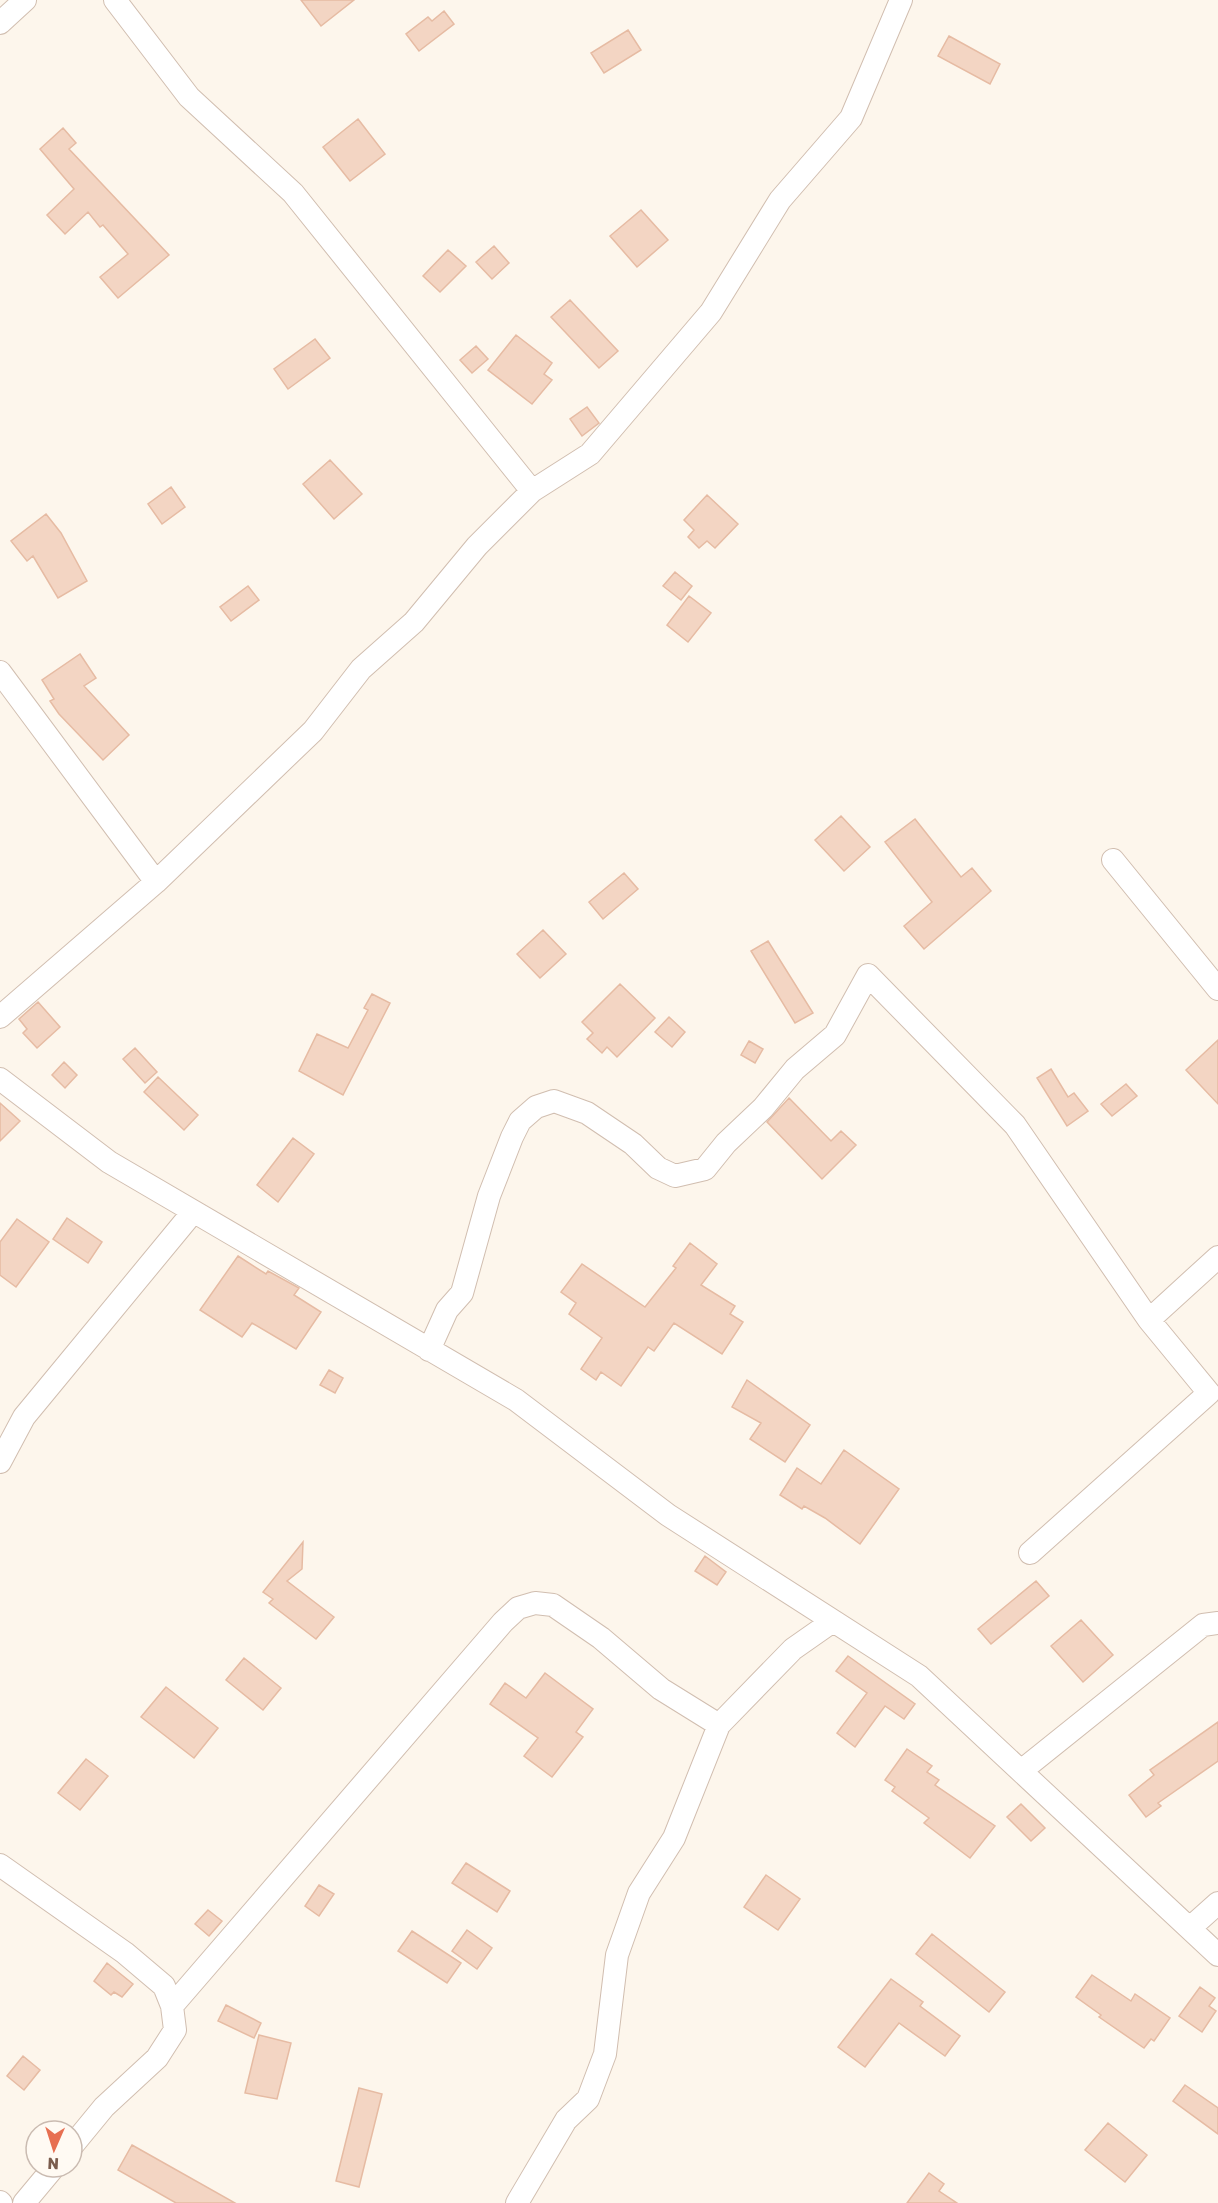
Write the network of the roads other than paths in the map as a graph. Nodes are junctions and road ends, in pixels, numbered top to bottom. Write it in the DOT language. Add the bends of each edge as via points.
graph roads {
  1 [pos="25,0"];
  2 [pos="115,0"];
  3 [pos="901,0"];
  4 [pos="0,23"];
  5 [pos="532,491"];
  6 [pos="0,672"];
  7 [pos="1113,860"];
  8 [pos="156,882"];
  9 [pos="1218,989"];
  10 [pos="0,1017"];
  11 [pos="0,1079"];
  12 [pos="193,1212"];
  13 [pos="1218,1257"];
  14 [pos="1149,1320"];
  15 [pos="429,1350"];
  16 [pos="1213,1396"];
  17 [pos="0,1462"];
  18 [pos="1030,1553"];
  19 [pos="833,1621"];
  20 [pos="1218,1623"];
  21 [pos="719,1725"];
  22 [pos="1021,1771"];
  23 [pos="0,1866"];
  24 [pos="1218,1903"];
  25 [pos="1190,1928"];
  26 [pos="1218,1955"];
  27 [pos="172,2006"];
  28 [pos="84,2131"];
  29 [pos="44,2179"];
  30 [pos="24,2203"];
  31 [pos="517,2203"];
  1 -- 4 [label="street"];
  2 -- 5 [label="street" via="189,97 293,193"];
  3 -- 5 [label="street" via="851,118 780,200 711,312 590,454"];
  5 -- 8 [label="street" via="477,546 414,622 361,669 313,731"];
  6 -- 8 [label="street"];
  7 -- 9 [label="street"];
  8 -- 10 [label="street"];
  11 -- 12 [label="street" via="109,1162"];
  12 -- 15 [label="street"];
  12 -- 17 [label="street" via="24,1417"];
  13 -- 14 [label="street"];
  14 -- 15 [label="street" via="1015,1125 868,975 835,1035 795,1069 705,1169 675,1176 587,1113 554,1101 536,1107 520,1121 512,1137 489,1196 462,1293 447,1310"];
  14 -- 16 [label="street"];
  15 -- 19 [label="street" via="516,1400 669,1515"];
  16 -- 18 [label="street"];
  19 -- 21 [label="street" via="794,1649"];
  19 -- 22 [label="street" via="919,1676"];
  20 -- 22 [label="street" via="1203,1626"];
  21 -- 27 [label="street" via="661,1689 601,1638 553,1605 535,1603 518,1608"];
  21 -- 31 [label="street" via="674,1838 639,1893 617,1954 604,2054 588,2098 566,2120"];
  22 -- 25 [label="street"];
  23 -- 27 [label="street" via="125,1953 164,1986"];
  24 -- 25 [label="street"];
  25 -- 26 [label="street"];
  27 -- 28 [label="street" via="175,2030 157,2058 104,2107"];
  29 -- 30 [label="street"];
}
